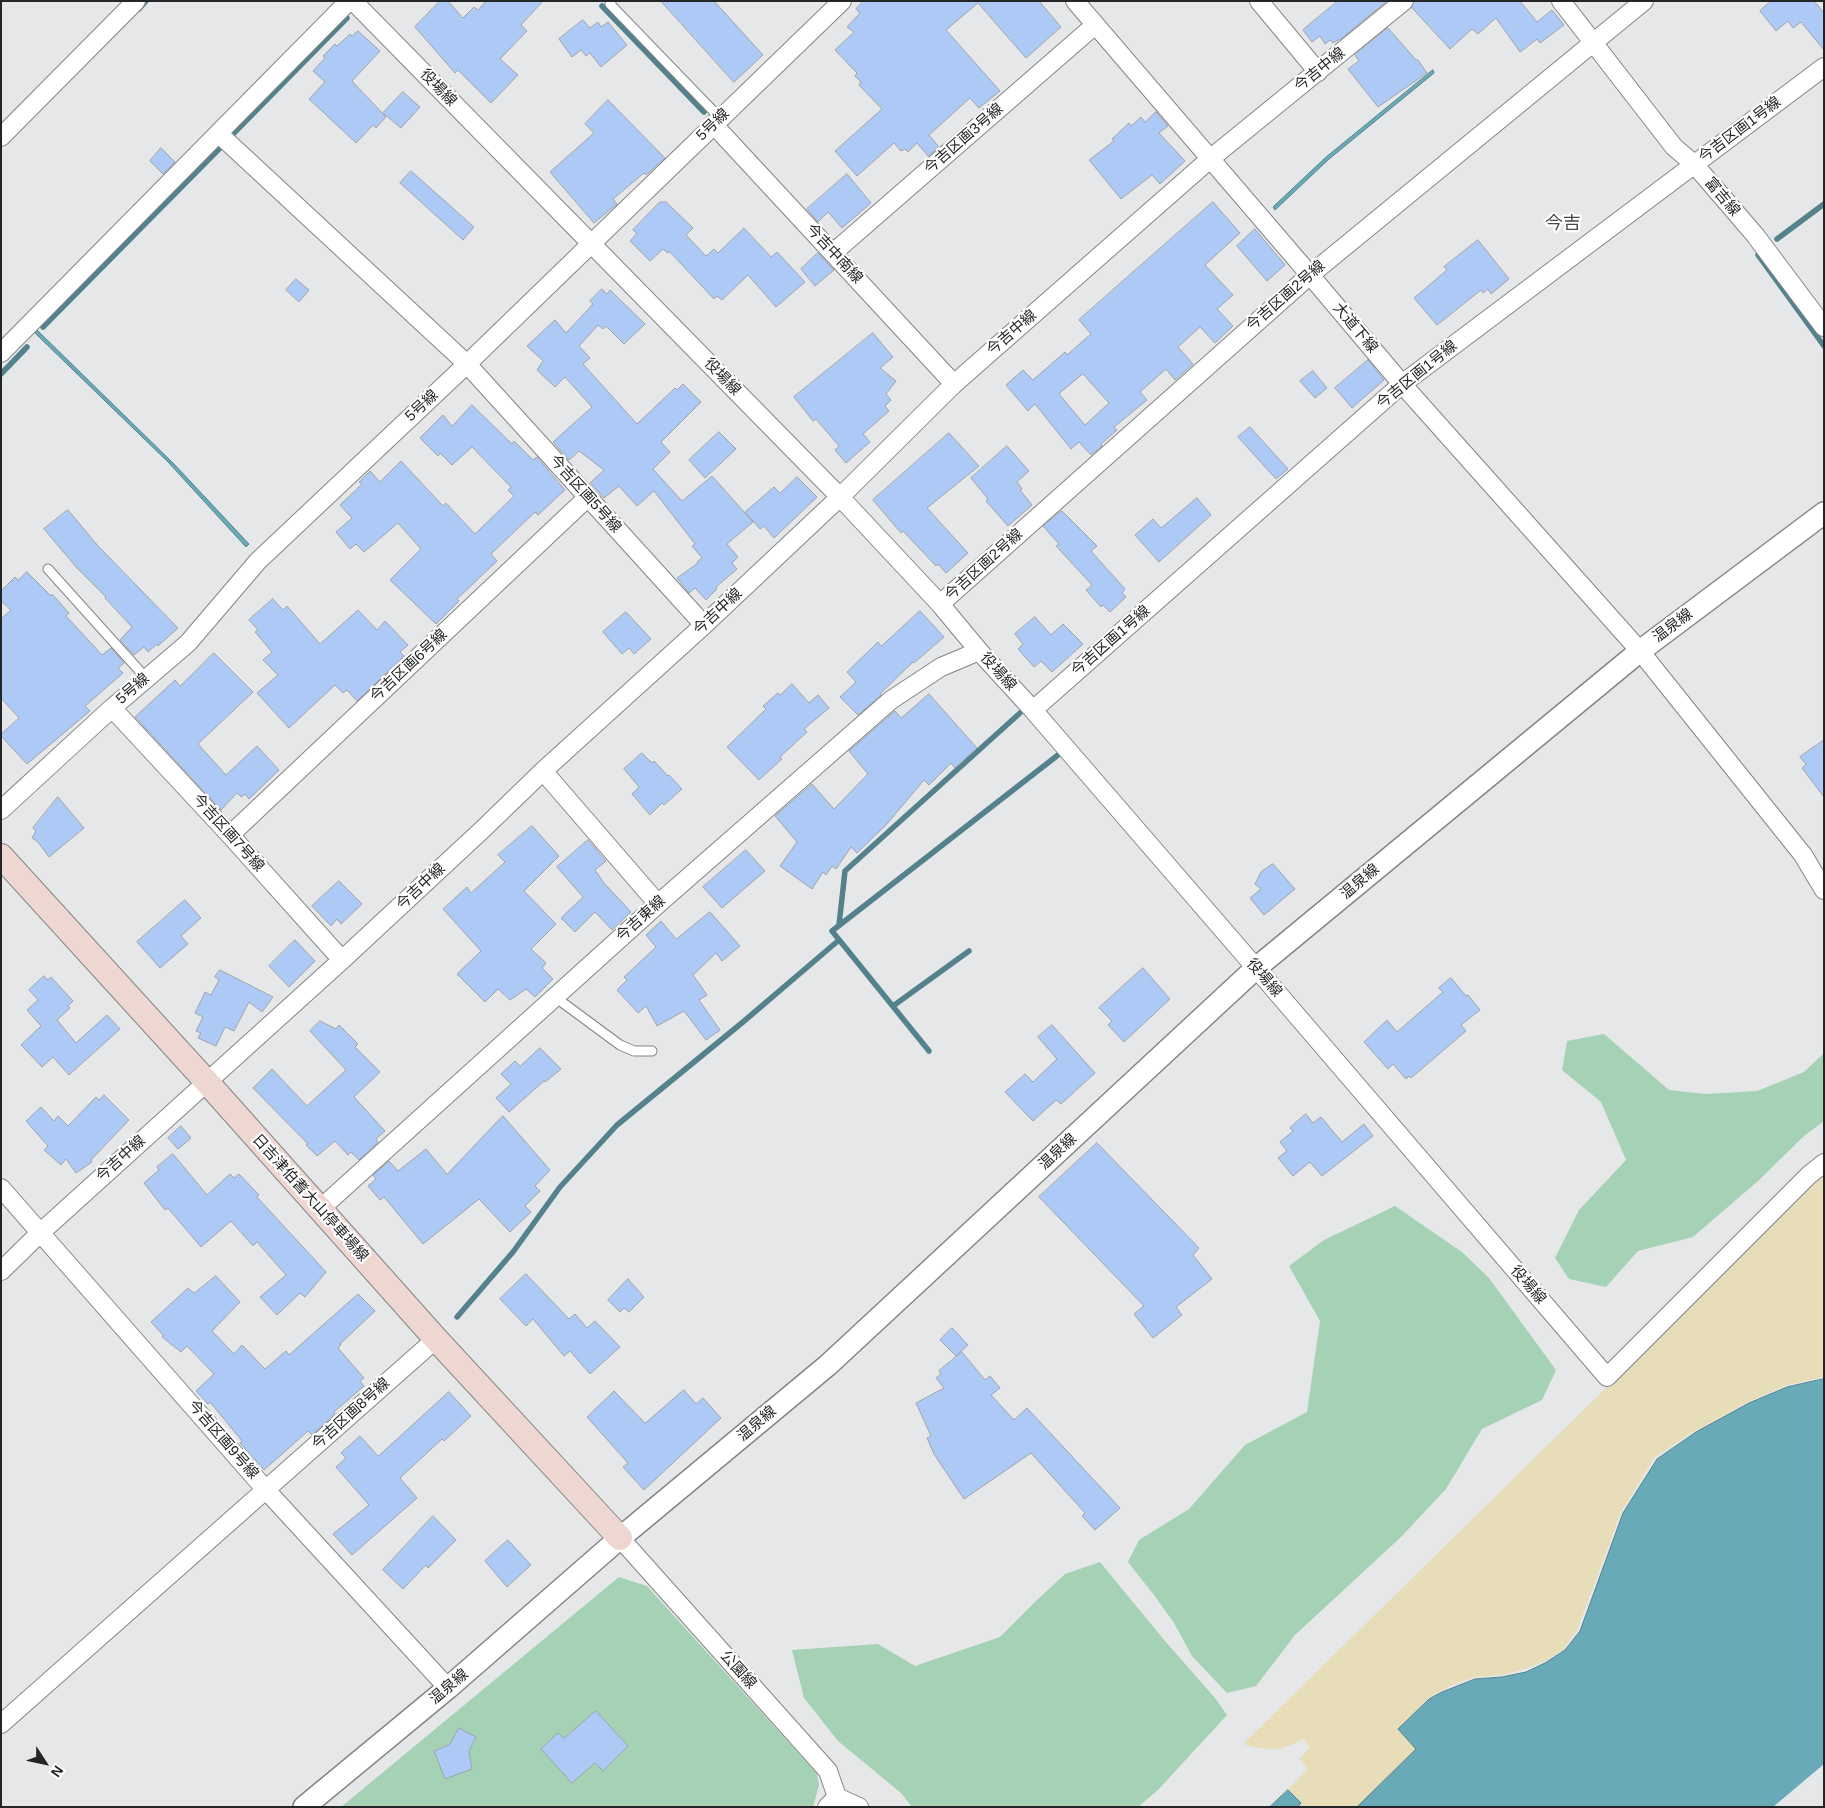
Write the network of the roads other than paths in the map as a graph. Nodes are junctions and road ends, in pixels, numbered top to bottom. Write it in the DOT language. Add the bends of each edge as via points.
graph roads {
  1 [pos="136,1"];
  2 [pos="349,1"];
  3 [pos="353,1"];
  4 [pos="611,1"];
  5 [pos="842,1"];
  6 [pos="1075,1"];
  7 [pos="1259,1"];
  8 [pos="1404,1"];
  9 [pos="1561,1"];
  10 [pos="1644,1"];
  11 [pos="1095,25"];
  12 [pos="1593,41"];
  13 [pos="1824,67"];
  14 [pos="1318,72"];
  15 [pos="716,121"];
  16 [pos="219,134"];
  17 [pos="1,137"];
  18 [pos="1210,159"];
  19 [pos="1694,164"];
  20 [pos="591,243"];
  21 [pos="833,253"];
  22 [pos="1310,275"];
  23 [pos="1824,326"];
  24 [pos="1,353"];
  25 [pos="467,364"];
  26 [pos="954,384"];
  27 [pos="1402,384"];
  28 [pos="588,497"];
  29 [pos="840,497"];
  30 [pos="1824,513"];
  31 [pos="48,569"];
  32 [pos="940,604"];
  33 [pos="704,625"];
  34 [pos="979,651"];
  35 [pos="1640,651"];
  36 [pos="146,678"];
  37 [pos="112,708"];
  38 [pos="1033,710"];
  39 [pos="543,771"];
  40 [pos="1,810"];
  41 [pos="230,835"];
  42 [pos="1,856"];
  43 [pos="1824,890"];
  44 [pos="658,904"];
  45 [pos="342,960"];
  46 [pos="1256,968"];
  47 [pos="555,997"];
  48 [pos="652,1051"];
  49 [pos="206,1082"];
  50 [pos="1824,1163"];
  51 [pos="1,1188"];
  52 [pos="320,1209"];
  53 [pos="40,1232"];
  54 [pos="1,1271"];
  55 [pos="436,1339"];
  56 [pos="266,1490"];
  57 [pos="620,1538"];
  58 [pos="448,1688"];
  59 [pos="1,1724"];
  60 [pos="832,1802"];
  61 [pos="304,1807"];
  62 [pos="859,1807"];
  1 -- 17 [label="street"];
  2 -- 16 [label="street"];
  3 -- 20 [label="street, 役場線"];
  4 -- 15 [label="lane" via="610,4"];
  5 -- 15 [label="street, 5号線"];
  6 -- 11 [label="street, 大道下線"];
  7 -- 14 [label="street"];
  8 -- 14 [label="street, 今吉中線"];
  9 -- 12 [label="street, 富吉線"];
  10 -- 12 [label="street, 今吉区画2号線"];
  11 -- 18 [label="street, 大道下線"];
  11 -- 21 [label="street, 今吉区画3号線"];
  12 -- 19 [label="street, 富吉線" via="1674,147"];
  12 -- 22 [label="street, 今吉区画2号線"];
  13 -- 19 [label="street, 今吉区画1号線"];
  14 -- 18 [label="street, 今吉中線"];
  15 -- 20 [label="street, 5号線"];
  15 -- 21 [label="street, 今吉中南線"];
  16 -- 24 [label="street"];
  16 -- 25 [label="street, 今吉区画5号線"];
  18 -- 22 [label="street, 大道下線"];
  18 -- 26 [label="street, 今吉中線"];
  19 -- 23 [label="street, 富吉線" via="1755,235"];
  19 -- 27 [label="street, 今吉区画1号線"];
  20 -- 25 [label="street, 5号線"];
  20 -- 29 [label="street, 役場線"];
  21 -- 26 [label="street, 今吉中南線"];
  22 -- 27 [label="street, 大道下線"];
  22 -- 32 [label="street, 今吉区画2号線"];
  25 -- 28 [label="street, 今吉区画5号線"];
  25 -- 36 [label="street, 5号線" via="258,562 188,643"];
  26 -- 29 [label="street, 今吉中線"];
  27 -- 35 [label="street, 大道下線"];
  27 -- 38 [label="street, 今吉区画1号線"];
  28 -- 33 [label="street, 今吉区画5号線"];
  28 -- 41 [label="street, 今吉区画6号線"];
  29 -- 32 [label="street, 役場線"];
  29 -- 33 [label="street, 今吉中線"];
  30 -- 35 [label="street, 温泉線"];
  31 -- 36 [label="lane"];
  32 -- 34 [label="street, 役場線"];
  33 -- 39 [label="street, 今吉中線"];
  34 -- 38 [label="street, 役場線"];
  34 -- 44 [label="street, 今吉東線" via="941,667 891,700"];
  35 -- 43 [label="street, 大道下線" via="1803,855"];
  35 -- 46 [label="street, 温泉線"];
  36 -- 37 [label="street, 5号線"];
  37 -- 40 [label="street, 5号線"];
  37 -- 41 [label="street, 今吉区画7号線"];
  38 -- 46 [label="street, 役場線"];
  39 -- 44 [label="street"];
  39 -- 45 [label="street, 今吉中線"];
  41 -- 45 [label="street, 今吉区画7号線"];
  42 -- 49 [label="main road, 日吉津伯耆大山停車場線"];
  44 -- 47 [label="street, 今吉東線"];
  45 -- 49 [label="street, 今吉中線"];
  46 -- 50 [label="street, 役場線" via="1607,1377"];
  46 -- 57 [label="street, 温泉線" via="828,1365"];
  47 -- 48 [label="lane" via="620,1045 634,1051"];
  47 -- 52 [label="street, 今吉東線"];
  49 -- 52 [label="main road, 日吉津伯耆大山停車場線"];
  49 -- 53 [label="street, 今吉中線"];
  51 -- 53 [label="street, 今吉区画9号線"];
  52 -- 55 [label="main road, 日吉津伯耆大山停車場線"];
  53 -- 54 [label="street, 今吉中線"];
  53 -- 56 [label="street, 今吉区画9号線"];
  55 -- 56 [label="street, 今吉区画8号線"];
  55 -- 57 [label="main road, 日吉津伯耆大山停車場線"];
  56 -- 58 [label="street, 今吉区画9号線"];
  56 -- 59 [label="street, 今吉区画8号線"];
  57 -- 58 [label="street, 温泉線"];
  57 -- 60 [label="street, 公園線" via="828,1771"];
  58 -- 61 [label="street, 温泉線"];
  60 -- 62 [label="street"];
}
